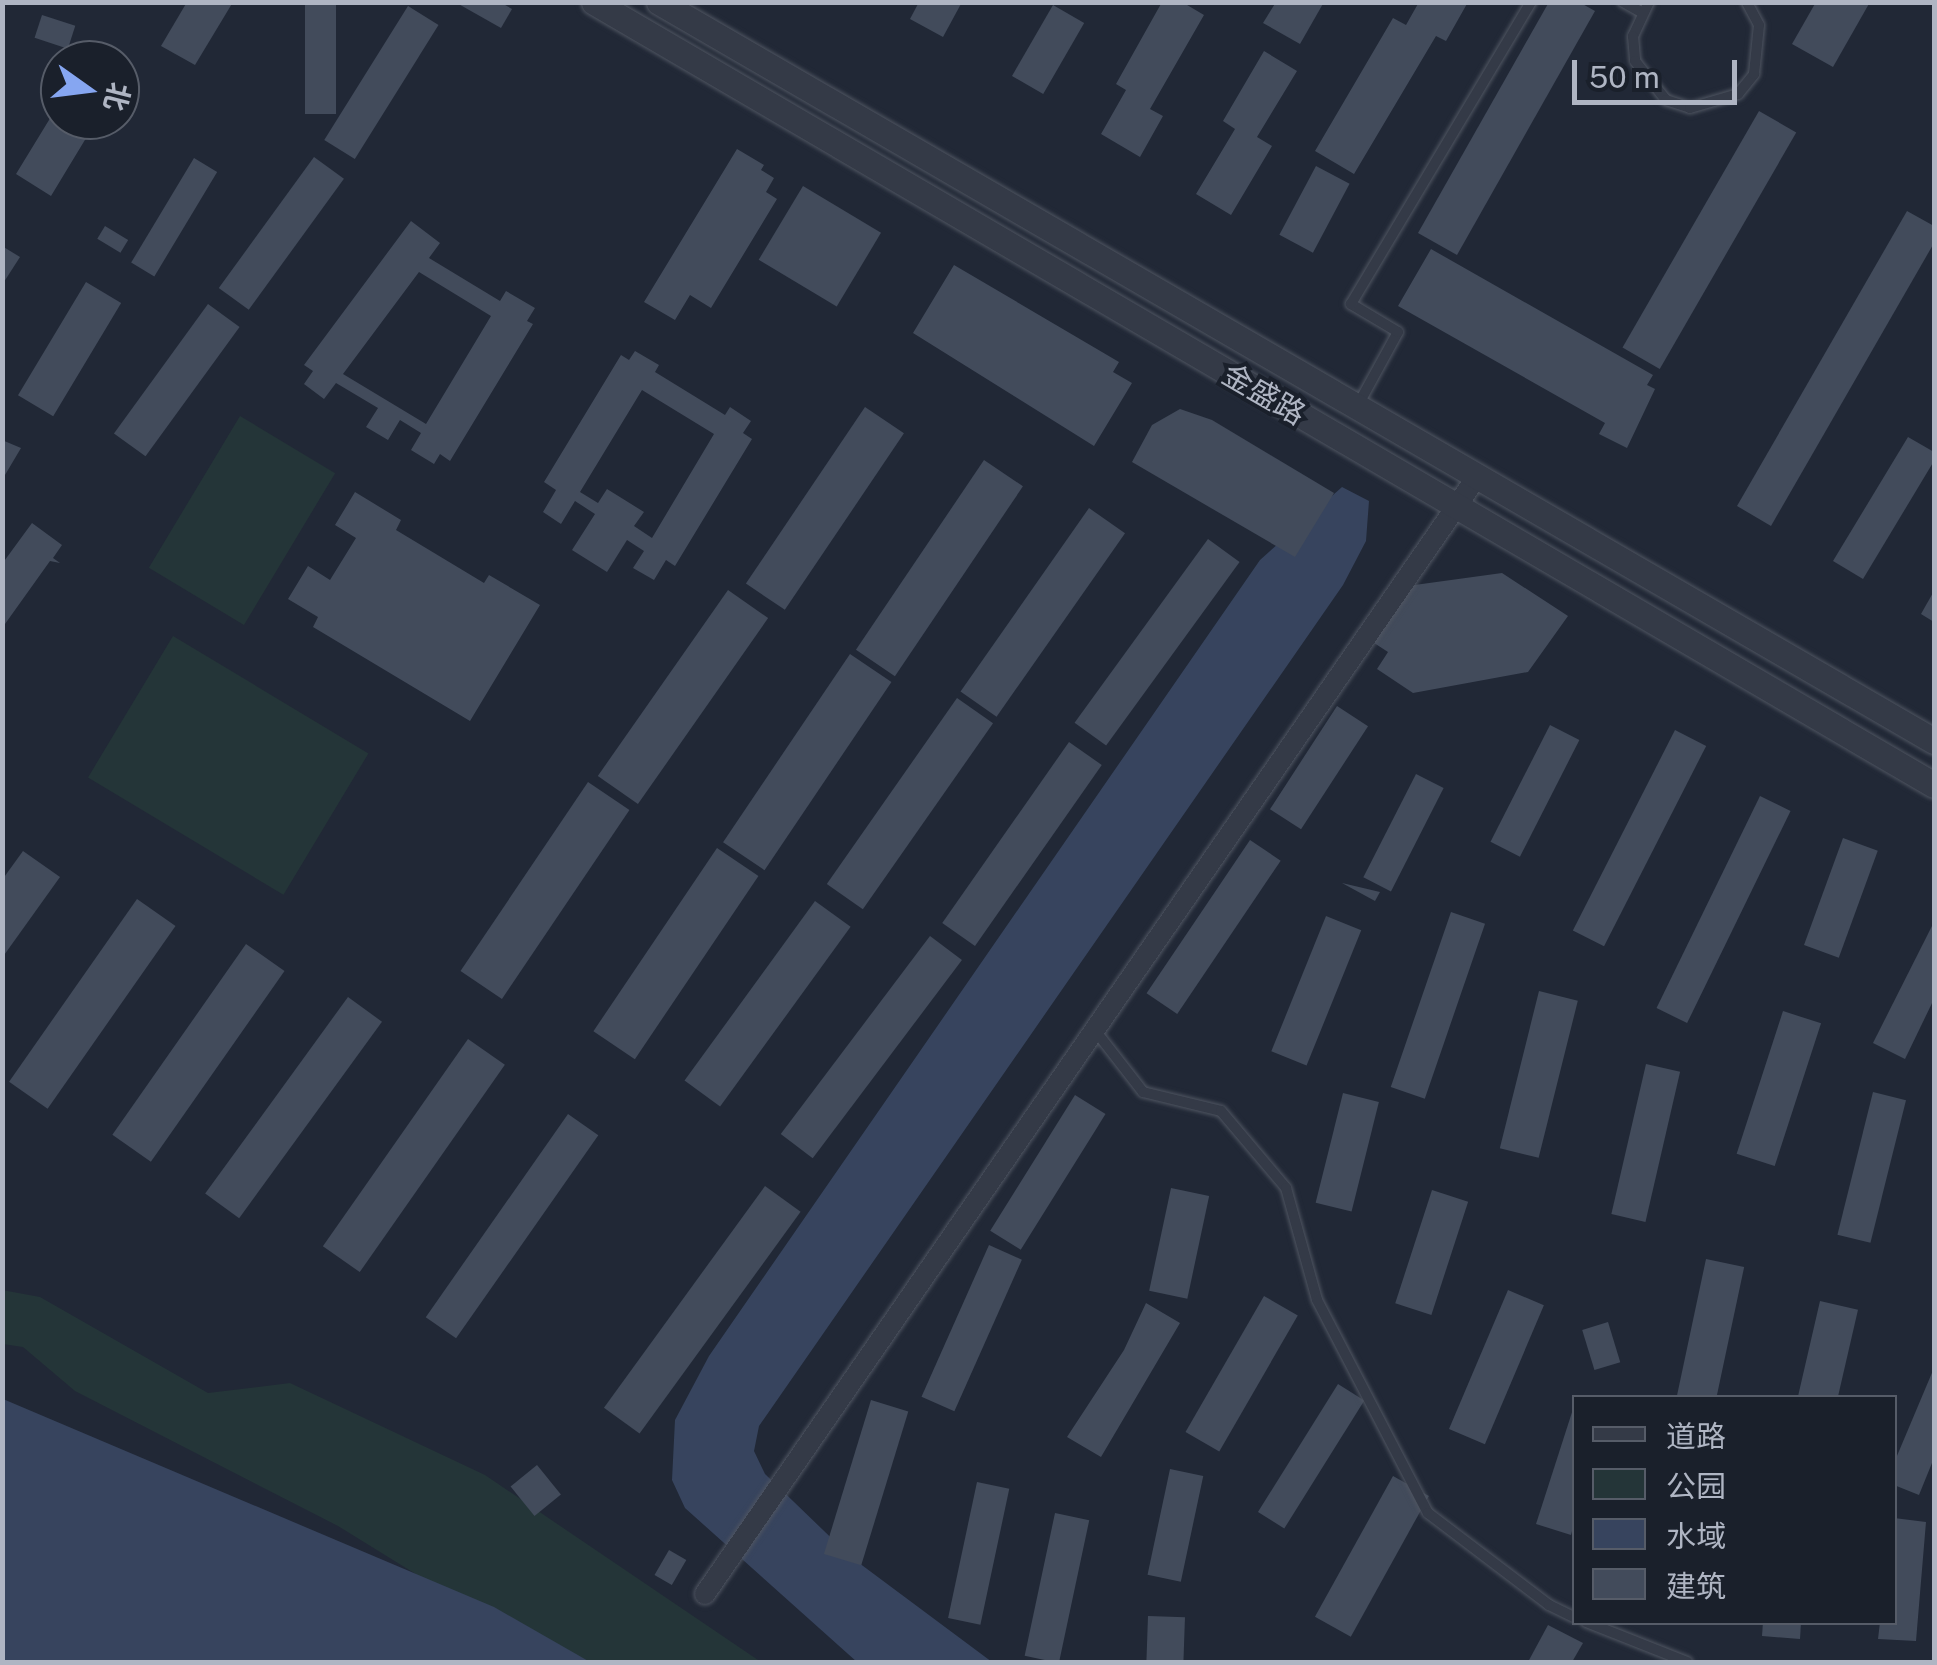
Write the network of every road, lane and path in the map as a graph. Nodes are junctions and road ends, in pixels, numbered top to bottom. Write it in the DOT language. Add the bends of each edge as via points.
graph roads {
  1 [pos="594,2"];
  2 [pos="659,2"];
  3 [pos="1530,2"];
  4 [pos="1623,2"];
  5 [pos="1747,2"];
  6 [pos="1645,7"];
  7 [pos="1356,408"];
  8 [pos="1476,478"];
  9 [pos="1456,506"];
  10 [pos="1934,741"];
  11 [pos="1934,785"];
  12 [pos="1094,1030"];
  13 [pos="705,1594"];
  14 [pos="1572,1616"];
  15 [pos="1594,1625"];
  16 [pos="1687,1662"];
  1 -- 9 [label="street, 金盛路"];
  2 -- 7 [label="street, 金盛路"];
  3 -- 7 [label="lane" via="1351,304 1398,332"];
  4 -- 6 [label="lane"];
  5 -- 6 [label="lane" via="1759,25 1754,74 1738,94 1690,108 1666,100 1635,62"];
  7 -- 8 [label="street, 金盛路"];
  8 -- 9 [label="street"];
  8 -- 10 [label="street, 金盛路"];
  9 -- 11 [label="street, 金盛路"];
  9 -- 12 [label="street"];
  12 -- 13 [label="street"];
  12 -- 14 [label="lane" via="1143,1092 1220,1111 1286,1188 1317,1300 1428,1513"];
  15 -- 16 [label="lane"];
}
